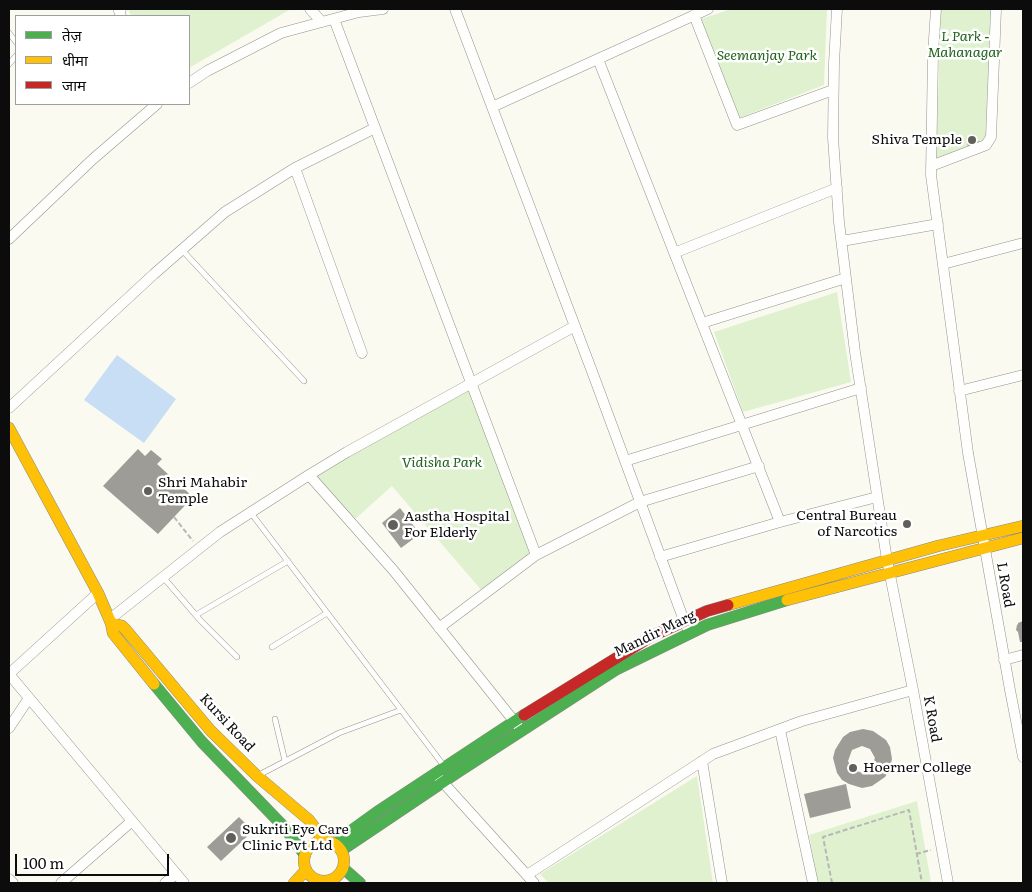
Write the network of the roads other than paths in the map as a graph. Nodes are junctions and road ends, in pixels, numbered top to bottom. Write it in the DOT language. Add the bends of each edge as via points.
graph roads {
  1 [pos="310,9"];
  2 [pos="383,9"];
  3 [pos="455,9"];
  4 [pos="708,9"];
  5 [pos="837,9"];
  6 [pos="936,9"];
  7 [pos="996,9"];
  8 [pos="694,15"];
  9 [pos="334,19"];
  10 [pos="322,22"];
  11 [pos="598,59"];
  12 [pos="190,82"];
  13 [pos="834,90"];
  14 [pos="156,105"];
  15 [pos="492,107"];
  16 [pos="375,128"];
  17 [pos="931,166"];
  18 [pos="295,168"];
  19 [pos="837,188"];
  20 [pos="938,224"];
  21 [pos="9,239"];
  22 [pos="842,241"];
  23 [pos="1023,244"];
  24 [pos="182,250"];
  25 [pos="674,253"];
  26 [pos="943,264"];
  27 [pos="846,278"];
  28 [pos="702,323"];
  29 [pos="575,326"];
  30 [pos="362,353"];
  31 [pos="1023,375"];
  32 [pos="304,381"];
  33 [pos="471,382"];
  34 [pos="861,388"];
  35 [pos="959,391"];
  36 [pos="9,408"];
  37 [pos="742,424"];
  38 [pos="9,428"];
  39 [pos="625,460"];
  40 [pos="759,466"];
  41 [pos="310,475"];
  42 [pos="877,496"];
  43 [pos="640,502"];
  44 [pos="251,512"];
  45 [pos="780,522"];
  46 [pos="1023,526"];
  47 [pos="983,535"];
  48 [pos="1023,538"];
  49 [pos="985,548"];
  50 [pos="536,555"];
  51 [pos="660,557"];
  52 [pos="886,560"];
  53 [pos="288,561"];
  54 [pos="889,573"];
  55 [pos="163,576"];
  56 [pos="98,593"];
  57 [pos="327,613"];
  58 [pos="196,615"];
  59 [pos="111,621"];
  60 [pos="684,621"];
  61 [pos="440,628"];
  62 [pos="689,634"];
  63 [pos="272,647"];
  64 [pos="1023,655"];
  65 [pos="237,657"];
  66 [pos="1004,660"];
  67 [pos="912,690"];
  68 [pos="29,698"];
  69 [pos="401,710"];
  70 [pos="275,719"];
  71 [pos="518,726"];
  72 [pos="9,728"];
  73 [pos="780,730"];
  74 [pos="1023,757"];
  75 [pos="702,761"];
  76 [pos="285,762"];
  77 [pos="444,775"];
  78 [pos="257,776"];
  79 [pos="132,821"];
  80 [pos="333,844"];
  81 [pos="305,855"];
  82 [pos="343,868"];
  83 [pos="306,870"];
  84 [pos="176,874"];
  85 [pos="9,879"];
  86 [pos="530,879"];
  87 [pos="335,881"];
  88 [pos="319,882"];
  89 [pos="13,883"];
  90 [pos="61,883"];
  91 [pos="164,883"];
  92 [pos="184,883"];
  93 [pos="294,883"];
  94 [pos="360,883"];
  95 [pos="722,883"];
  96 [pos="813,883"];
  97 [pos="948,883"];
  1 -- 10 [label="street"];
  2 -- 9 [label="street"];
  3 -- 15 [label="street"];
  4 -- 8 [label="street"];
  5 -- 13 [label="street, K Road"];
  6 -- 17 [label="street, L Road"];
  7 -- 17 [label="street" via="991,137 986,144"];
  8 -- 11 [label="street"];
  8 -- 13 [label="street" via="737,125"];
  9 -- 10 [label="street"];
  9 -- 16 [label="street"];
  10 -- 12 [label="street" via="282,33"];
  11 -- 15 [label="street"];
  11 -- 25 [label="street"];
  13 -- 19 [label="street, K Road"];
  14 -- 21 [label="street"];
  15 -- 29 [label="street"];
  16 -- 18 [label="street"];
  16 -- 33 [label="street"];
  17 -- 20 [label="street, L Road"];
  18 -- 24 [label="street" via="225,212"];
  18 -- 30 [label="street"];
  19 -- 22 [label="street, K Road"];
  19 -- 25 [label="street"];
  20 -- 22 [label="street"];
  20 -- 26 [label="street, L Road"];
  22 -- 27 [label="street, K Road"];
  23 -- 26 [label="street"];
  24 -- 32 [label="lane"];
  24 -- 36 [label="street"];
  25 -- 28 [label="street"];
  26 -- 35 [label="street, L Road"];
  27 -- 28 [label="street"];
  27 -- 34 [label="street, K Road"];
  28 -- 37 [label="street"];
  29 -- 33 [label="street"];
  29 -- 39 [label="street"];
  31 -- 35 [label="street"];
  33 -- 41 [label="street"];
  33 -- 50 [label="street"];
  34 -- 37 [label="street"];
  34 -- 42 [label="street, K Road"];
  35 -- 47 [label="street, L Road"];
  37 -- 39 [label="street"];
  37 -- 40 [label="street"];
  38 -- 56 [label="main road"];
  39 -- 43 [label="street"];
  40 -- 43 [label="street"];
  40 -- 45 [label="street"];
  41 -- 44 [label="street"];
  41 -- 61 [label="street"];
  42 -- 45 [label="street"];
  42 -- 52 [label="street, K Road"];
  43 -- 50 [label="street"];
  43 -- 51 [label="street"];
  44 -- 53 [label="lane"];
  44 -- 55 [label="street"];
  45 -- 51 [label="street"];
  46 -- 47 [label="main road"];
  47 -- 49 [label="street, L Road"];
  47 -- 52 [label="main road"];
  48 -- 49 [label="main road, Mandir Marg"];
  49 -- 54 [label="main road, Mandir Marg"];
  49 -- 66 [label="street, L Road"];
  50 -- 61 [label="street"];
  51 -- 60 [label="street"];
  52 -- 54 [label="street, K Road"];
  52 -- 60 [label="main road" via="716,608"];
  53 -- 57 [label="lane"];
  53 -- 58 [label="lane"];
  54 -- 62 [label="main road, Mandir Marg" via="795,598 707,625"];
  54 -- 67 [label="street, K Road"];
  55 -- 58 [label="lane"];
  55 -- 59 [label="street"];
  56 -- 59 [label="main road"];
  56 -- 68 [label="street" via="9,674"];
  57 -- 63 [label="lane"];
  57 -- 69 [label="lane"];
  58 -- 65 [label="lane"];
  59 -- 78 [label="main road, Kursi Road" via="126,630 210,730"];
  59 -- 81 [label="main road" via="113,633 202,742 284,827"];
  60 -- 62 [label="street"];
  60 -- 71 [label="main road" via="652,636"];
  61 -- 71 [label="street"];
  62 -- 71 [label="main road, Mandir Marg" via="617,669"];
  64 -- 66 [label="street"];
  66 -- 74 [label="street, L Road"];
  67 -- 73 [label="street"];
  67 -- 97 [label="street, K Road"];
  68 -- 72 [label="street"];
  68 -- 79 [label="street"];
  69 -- 76 [label="lane" via="339,733"];
  69 -- 77 [label="lane"];
  70 -- 76 [label="lane"];
  71 -- 77 [label="main road"];
  73 -- 75 [label="street"];
  73 -- 96 [label="street"];
  75 -- 86 [label="street"];
  75 -- 95 [label="street"];
  76 -- 78 [label="lane"];
  77 -- 80 [label="main road"];
  77 -- 86 [label="street"];
  78 -- 80 [label="main road, Kursi Road"];
  79 -- 84 [label="street"];
  79 -- 90 [label="street"];
  80 -- 81 [label="main road" via="316,842"];
  80 -- 82 [label="main road" via="344,859"];
  81 -- 83 [label="main road"];
  82 -- 87 [label="main road"];
  82 -- 94 [label="main road"];
  83 -- 88 [label="main road"];
  83 -- 93 [label="main road"];
  84 -- 91 [label="street"];
  84 -- 92 [label="street"];
  85 -- 89 [label="street"];
  87 -- 88 [label="main road"];
}
